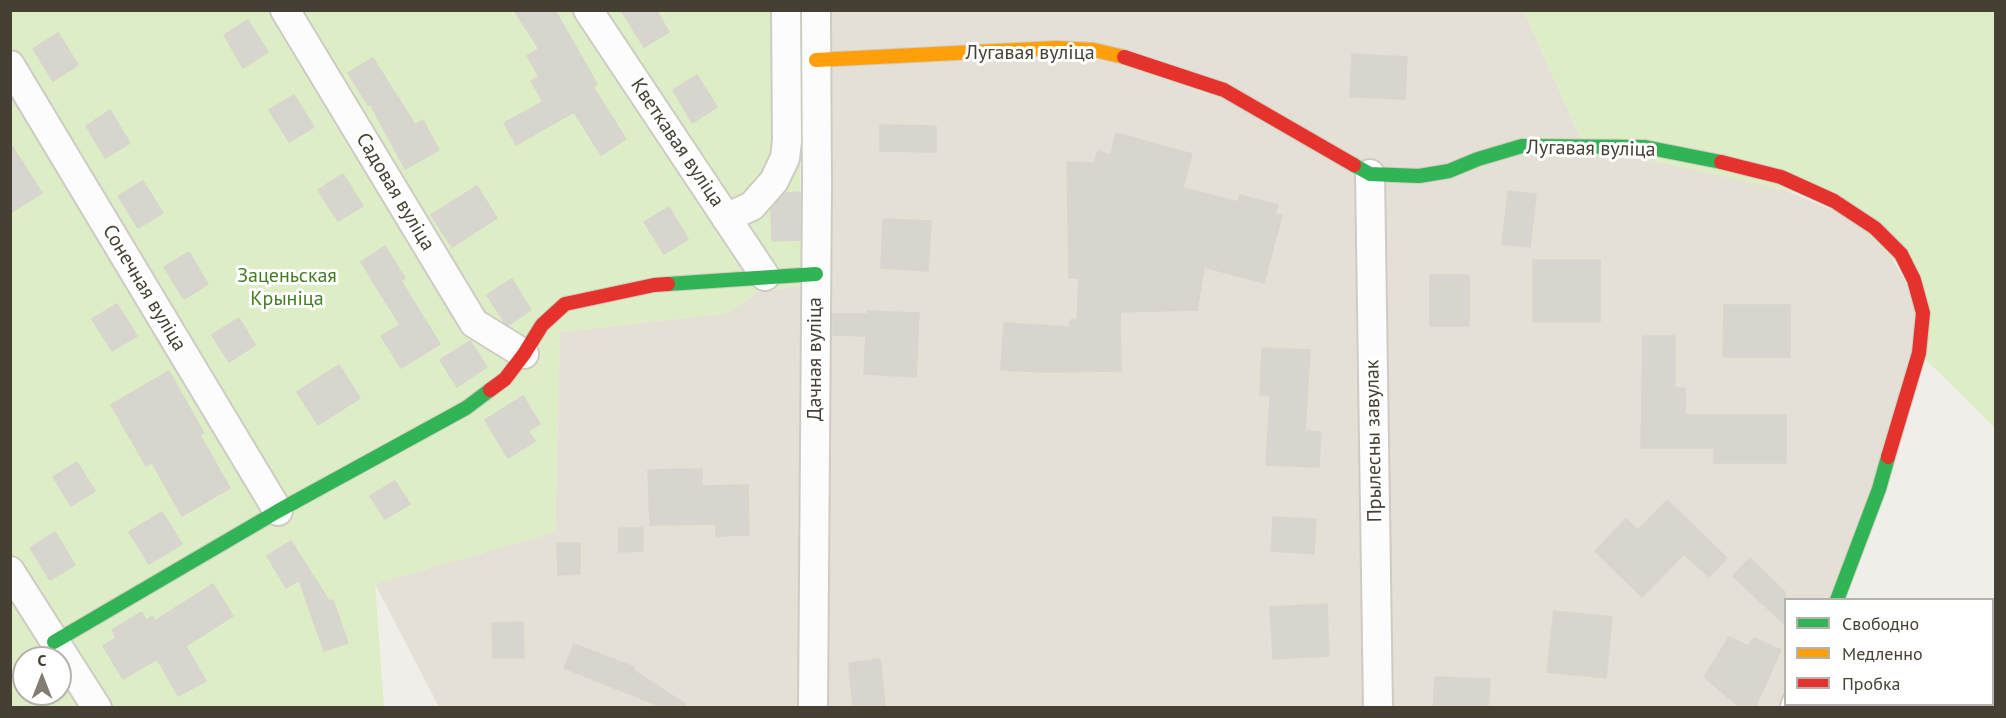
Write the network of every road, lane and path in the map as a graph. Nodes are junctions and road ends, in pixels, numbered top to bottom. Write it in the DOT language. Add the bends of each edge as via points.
graph roads {
  1 [pos="285,10"];
  2 [pos="588,10"];
  3 [pos="786,10"];
  4 [pos="816,10"];
  5 [pos="816,60"];
  6 [pos="10,65"];
  7 [pos="1370,174"];
  8 [pos="726,218"];
  9 [pos="816,274"];
  10 [pos="765,276"];
  11 [pos="524,354"];
  12 [pos="278,511"];
  13 [pos="10,571"];
  14 [pos="1838,598"];
  15 [pos="54,642"];
  16 [pos="97,708"];
  17 [pos="813,708"];
  18 [pos="1378,708"];
  1 -- 11 [label="street, Садовая вуліца" via="474,322"];
  2 -- 8 [label="street, Кветкавая вуліца"];
  3 -- 8 [label="street" via="785,158 774,181 752,206"];
  4 -- 5 [label="street, Дачная вуліца"];
  5 -- 7 [label="street, Лугавая вуліца" via="1056,48 1104,52 1224,90"];
  5 -- 9 [label="street, Дачная вуліца"];
  6 -- 12 [label="street, Сонечная вуліца"];
  7 -- 14 [label="street, Лугавая вуліца" via="1419,176 1449,171 1522,146 1645,147 1780,177 1834,201 1875,228 1900,254 1914,280 1923,313 1919,353 1879,489"];
  7 -- 18 [label="street, Прылесны завулак"];
  8 -- 10 [label="street, Кветкавая вуліца"];
  9 -- 10 [label="street"];
  9 -- 17 [label="street, Дачная вуліца"];
  10 -- 11 [label="street" via="654,285 565,304 542,325"];
  11 -- 12 [label="street" via="505,379 466,408"];
  12 -- 15 [label="street"];
  13 -- 15 [label="street"];
  15 -- 16 [label="street"];
}
